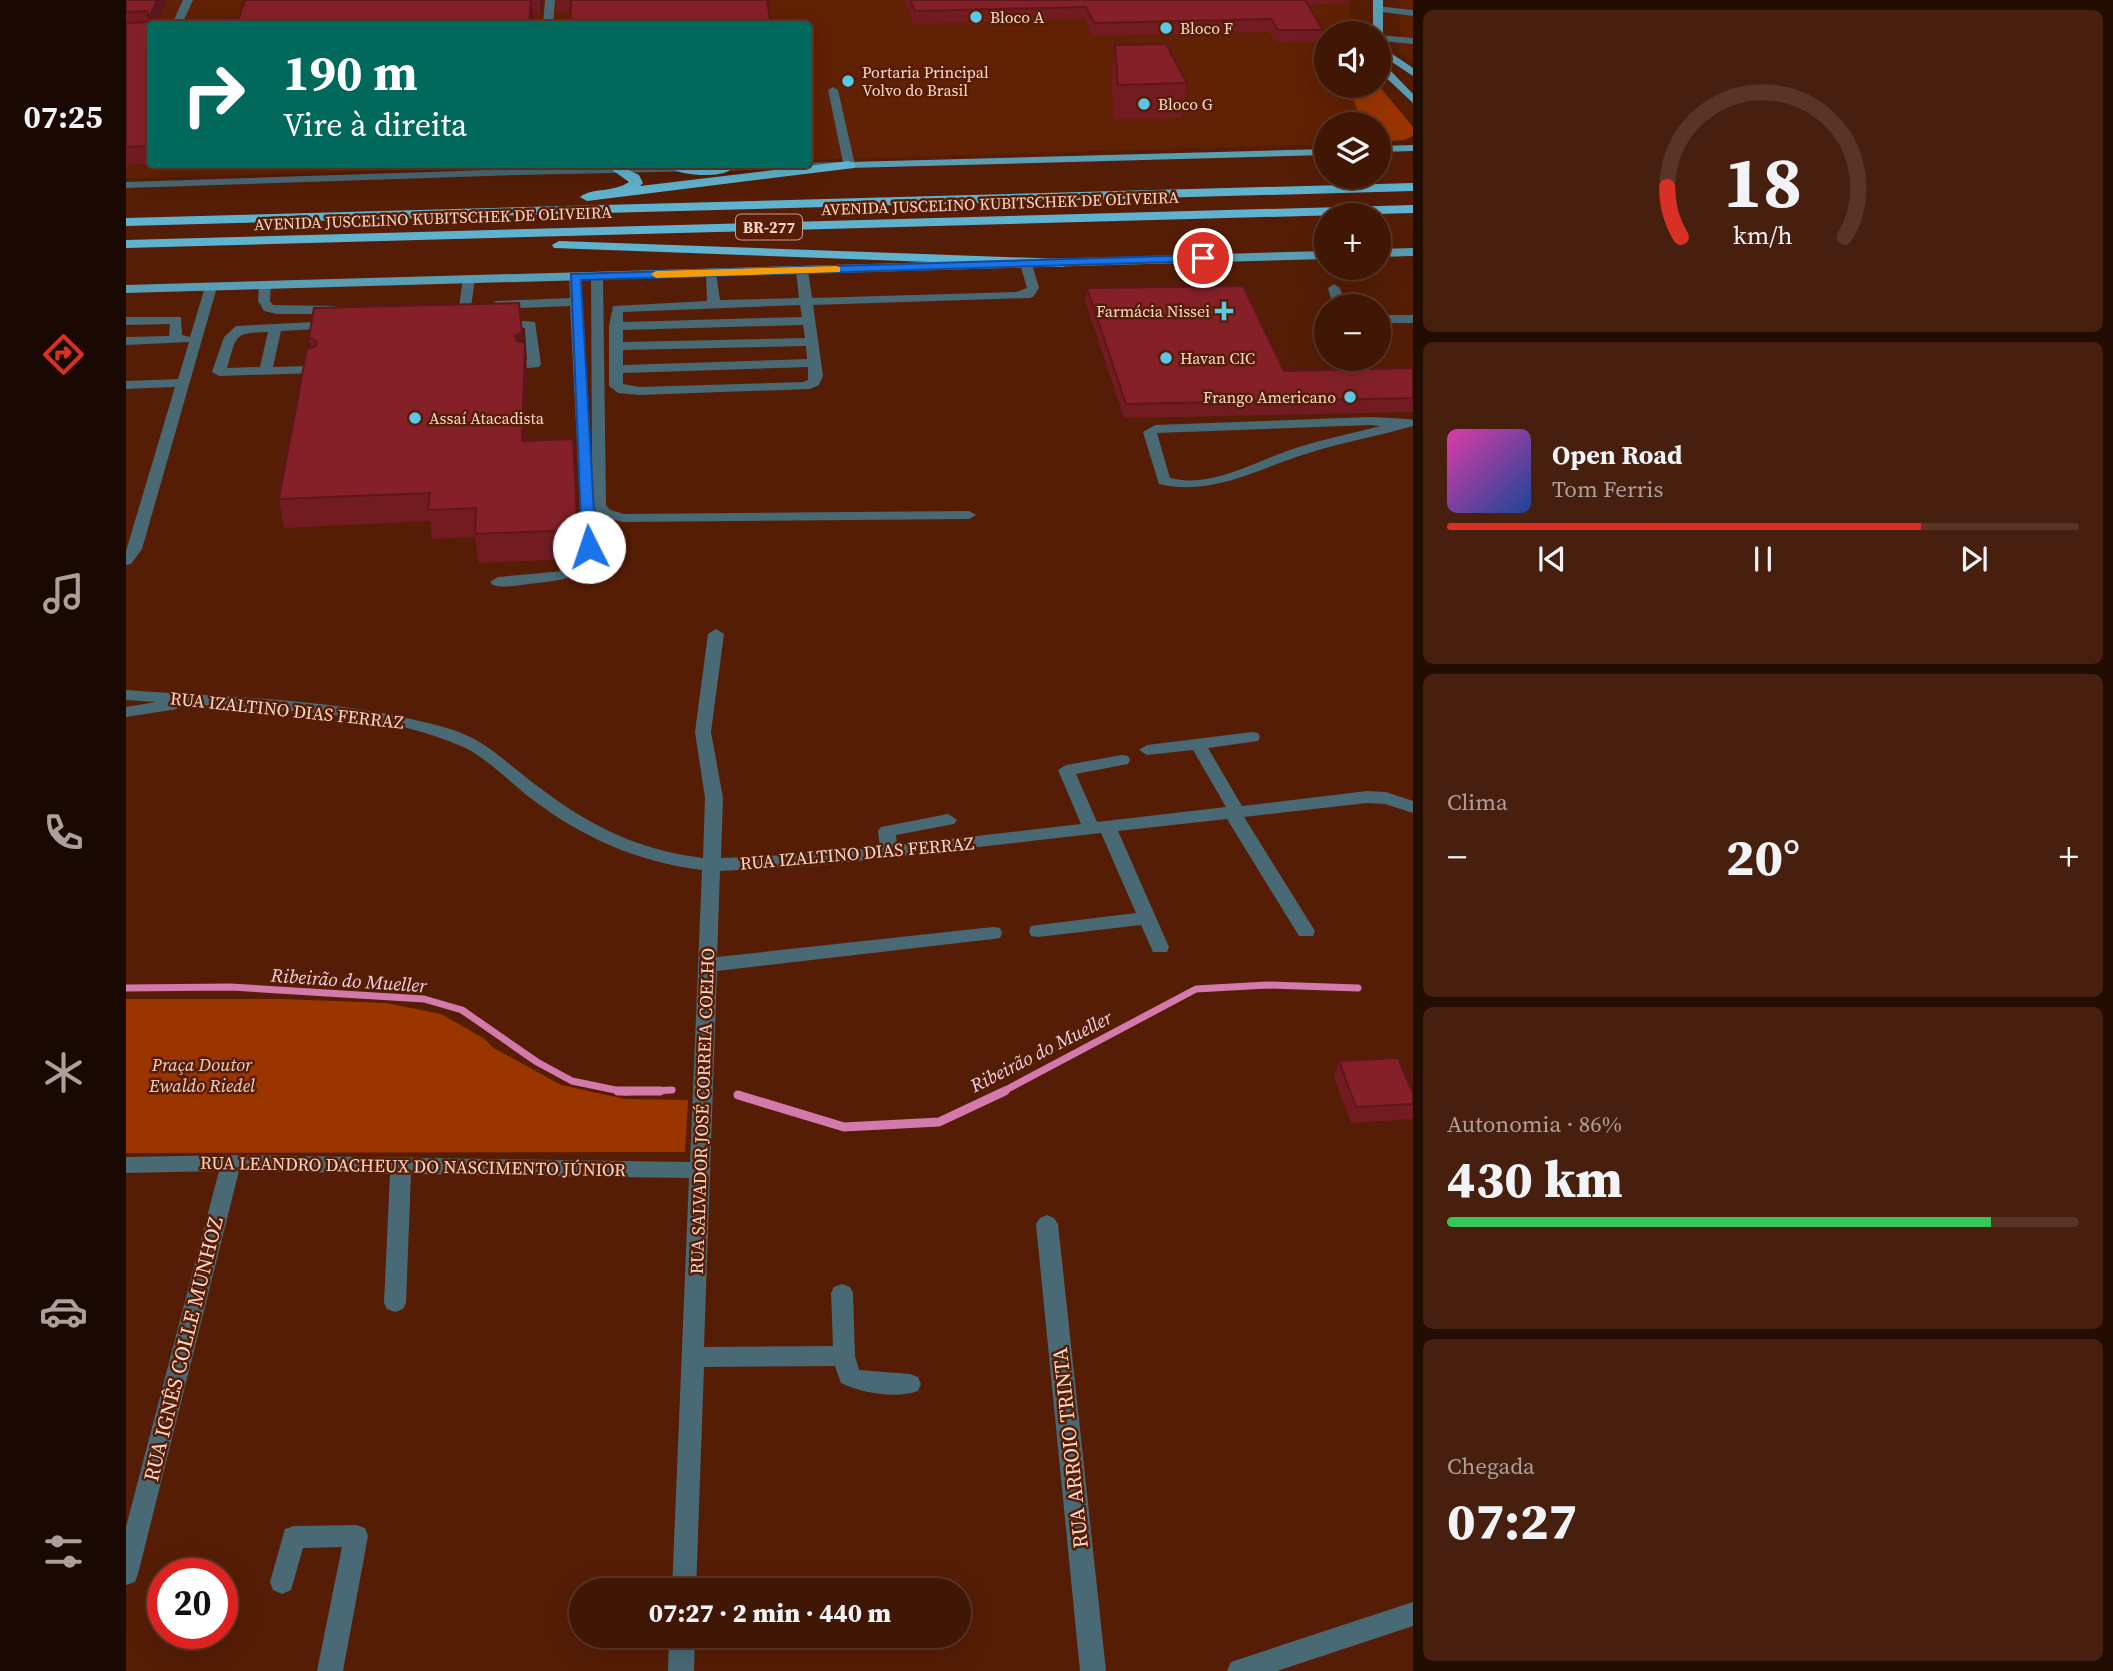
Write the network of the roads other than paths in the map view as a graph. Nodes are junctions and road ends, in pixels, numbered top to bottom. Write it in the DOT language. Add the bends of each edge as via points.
graph roads {
  1 [pos="188,0"];
  2 [pos="550,0"];
  3 [pos="1378,5"];
  4 [pos="1413,13"];
  5 [pos="178,21"];
  6 [pos="548,21"];
  7 [pos="1391,38"];
  8 [pos="1413,41"];
  9 [pos="1391,57"];
  10 [pos="1413,73"];
  11 [pos="1391,77"];
  12 [pos="833,90"];
  13 [pos="1413,100"];
  14 [pos="1413,148"];
  15 [pos="1391,149"];
  16 [pos="1314,153"];
  17 [pos="1243,156"];
  18 [pos="1314,157"];
  19 [pos="1391,158"];
  20 [pos="1413,158"];
  21 [pos="849,165"];
  22 [pos="812,166"];
  23 [pos="678,168"];
  24 [pos="618,169"];
  25 [pos="759,175"];
  26 [pos="126,185"];
  27 [pos="1413,187"];
  28 [pos="622,193"];
  29 [pos="1413,209"];
  30 [pos="126,221"];
  31 [pos="351,238"];
  32 [pos="126,244"];
  33 [pos="1391,253"];
  34 [pos="1410,253"];
  35 [pos="1314,255"];
  36 [pos="1063,263"];
  37 [pos="1026,264"];
  38 [pos="802,270"];
  39 [pos="710,273"];
  40 [pos="575,276"];
  41 [pos="597,276"];
  42 [pos="469,279"];
  43 [pos="265,285"];
  44 [pos="211,287"];
  45 [pos="1334,288"];
  46 [pos="126,289"];
  47 [pos="1336,294"];
  48 [pos="575,302"];
  49 [pos="806,302"];
  50 [pos="713,304"];
  51 [pos="351,309"];
  52 [pos="1391,319"];
  53 [pos="1413,320"];
  54 [pos="126,321"];
  55 [pos="809,321"];
  56 [pos="485,323"];
  57 [pos="351,324"];
  58 [pos="615,326"];
  59 [pos="275,327"];
  60 [pos="196,338"];
  61 [pos="175,339"];
  62 [pos="126,341"];
  63 [pos="812,342"];
  64 [pos="615,346"];
  65 [pos="814,363"];
  66 [pos="530,364"];
  67 [pos="616,369"];
  68 [pos="312,370"];
  69 [pos="266,371"];
  70 [pos="183,383"];
  71 [pos="126,385"];
  72 [pos="1410,423"];
  73 [pos="969,515"];
  74 [pos="126,561"];
  75 [pos="498,582"];
  76 [pos="716,634"];
  77 [pos="126,695"];
  78 [pos="206,700"];
  79 [pos="126,712"];
  80 [pos="1252,737"];
  81 [pos="1198,744"];
  82 [pos="1147,750"];
  83 [pos="1122,760"];
  84 [pos="1413,807"];
  85 [pos="1234,812"];
  86 [pos="948,820"];
  87 [pos="1099,827"];
  88 [pos="889,852"];
  89 [pos="711,865"];
  90 [pos="1146,918"];
  91 [pos="1306,930"];
  92 [pos="1038,931"];
  93 [pos="993,933"];
  94 [pos="1160,947"];
  95 [pos="707,965"];
  96 [pos="231,1163"];
  97 [pos="126,1165"];
  98 [pos="401,1166"];
  99 [pos="700,1170"];
  100 [pos="1047,1224"];
  101 [pos="842,1293"];
  102 [pos="395,1303"];
  103 [pos="844,1356"];
  104 [pos="693,1357"];
  105 [pos="910,1384"];
  106 [pos="126,1574"];
  107 [pos="684,1578"];
  108 [pos="282,1582"];
  109 [pos="1413,1614"];
  110 [pos="682,1648"];
  111 [pos="330,1671"];
  112 [pos="681,1671"];
  113 [pos="1093,1671"];
  114 [pos="1240,1671"];
  1 -- 5 [label="street"];
  2 -- 6 [label="street"];
  3 -- 4 [label="street"];
  7 -- 8 [label="street"];
  9 -- 10 [label="main road"];
  11 -- 13 [label="main road"];
  12 -- 21 [label="street"];
  14 -- 15 [label="main road"];
  16 -- 17 [label="main road"];
  17 -- 18 [label="main road"];
  17 -- 21 [label="main road"];
  19 -- 20 [label="main road"];
  21 -- 22 [label="street"];
  21 -- 25 [label="highway"];
  23 -- 24 [label="street"];
  23 -- 25 [label="highway"];
  24 -- 26 [label="street"];
  24 -- 28 [label="highway" via="636,183"];
  25 -- 28 [label="highway"];
  27 -- 30 [label="highway, AVENIDA JUSCELINO KUBITSCHEK DE OLIVEIRA / BR-277"];
  28 -- 30 [label="highway" via="477,206"];
  29 -- 31 [label="highway, AVENIDA JUSCELINO KUBITSCHEK DE OLIVEIRA / BR-277"];
  31 -- 32 [label="highway, AVENIDA JUSCELINO KUBITSCHEK DE OLIVEIRA / BR-277"];
  31 -- 36 [label="highway"];
  33 -- 34 [label="main road"];
  35 -- 36 [label="main road"];
  36 -- 37 [label="main road"];
  37 -- 38 [label="main road"];
  37 -- 49 [label="street" via="1033,288 1030,294"];
  38 -- 39 [label="main road"];
  38 -- 49 [label="street"];
  39 -- 41 [label="main road"];
  39 -- 50 [label="street"];
  40 -- 41 [label="main road"];
  40 -- 42 [label="main road"];
  40 -- 48 [label="street"];
  41 -- 73 [label="street" via="599,505 605,513 636,518"];
  42 -- 43 [label="main road"];
  42 -- 48 [label="street" via="459,307"];
  43 -- 44 [label="main road"];
  43 -- 51 [label="street" via="268,308"];
  44 -- 46 [label="main road"];
  44 -- 60 [label="street"];
  45 -- 47 [label="street"];
  48 -- 75 [label="street" via="589,547 582,565 568,575"];
  49 -- 50 [label="street"];
  49 -- 55 [label="street"];
  50 -- 58 [label="street" via="621,308 615,311"];
  52 -- 53 [label="street"];
  54 -- 61 [label="street" via="177,320"];
  55 -- 58 [label="street"];
  55 -- 63 [label="street"];
  56 -- 66 [label="street" via="531,325"];
  57 -- 59 [label="street"];
  58 -- 64 [label="street"];
  59 -- 69 [label="street"];
  59 -- 69 [label="street" via="233,333 219,372"];
  60 -- 61 [label="street"];
  60 -- 70 [label="street"];
  61 -- 62 [label="street"];
  63 -- 64 [label="street"];
  63 -- 65 [label="street"];
  64 -- 67 [label="street"];
  65 -- 67 [label="street"];
  65 -- 67 [label="street" via="814,382 805,386 653,391 616,386"];
  68 -- 69 [label="street"];
  70 -- 71 [label="street"];
  70 -- 74 [label="street" via="135,549"];
  72 -- 72 [label="street" via="1331,422 1150,432 1164,481 1171,484 1218,481 1300,450"];
  76 -- 89 [label="street, RUA SALVADOR JOSÉ CORREIA COELHO" via="703,732 714,798"];
  77 -- 78 [label="street, RUA IZALTINO DIAS FERRAZ"];
  78 -- 79 [label="street"];
  78 -- 89 [label="street, RUA IZALTINO DIAS FERRAZ" via="384,718 454,736 486,753 555,808 608,839 671,860"];
  80 -- 81 [label="street"];
  81 -- 82 [label="street"];
  81 -- 85 [label="street"];
  83 -- 87 [label="street" via="1066,769"];
  84 -- 85 [label="street, RUA IZALTINO DIAS FERRAZ" via="1367,797"];
  85 -- 87 [label="street, RUA IZALTINO DIAS FERRAZ"];
  85 -- 91 [label="street"];
  86 -- 88 [label="street" via="887,831"];
  87 -- 88 [label="street, RUA IZALTINO DIAS FERRAZ"];
  87 -- 90 [label="street"];
  88 -- 89 [label="street, RUA IZALTINO DIAS FERRAZ"];
  89 -- 95 [label="street, RUA SALVADOR JOSÉ CORREIA COELHO"];
  90 -- 92 [label="street"];
  90 -- 94 [label="street"];
  93 -- 95 [label="street"];
  95 -- 99 [label="street, RUA SALVADOR JOSÉ CORREIA COELHO"];
  96 -- 97 [label="street, RUA LEANDRO DACHEUX DO NASCIMENTO JÚNIOR"];
  96 -- 98 [label="street, RUA LEANDRO DACHEUX DO NASCIMENTO JÚNIOR"];
  96 -- 106 [label="street, RUA IGNÊS COLLE MUNHOZ"];
  98 -- 99 [label="street, RUA LEANDRO DACHEUX DO NASCIMENTO JÚNIOR"];
  98 -- 102 [label="street"];
  99 -- 104 [label="street, RUA SALVADOR JOSÉ CORREIA COELHO"];
  100 -- 113 [label="street, RUA ARROIO TRINTA"];
  101 -- 103 [label="street"];
  103 -- 104 [label="street"];
  103 -- 105 [label="street" via="849,1376 861,1382"];
  104 -- 107 [label="street, RUA SALVADOR JOSÉ CORREIA COELHO"];
  108 -- 111 [label="street" via="294,1538 356,1536"];
  109 -- 114 [label="street"];
  110 -- 112 [label="street"];
}
